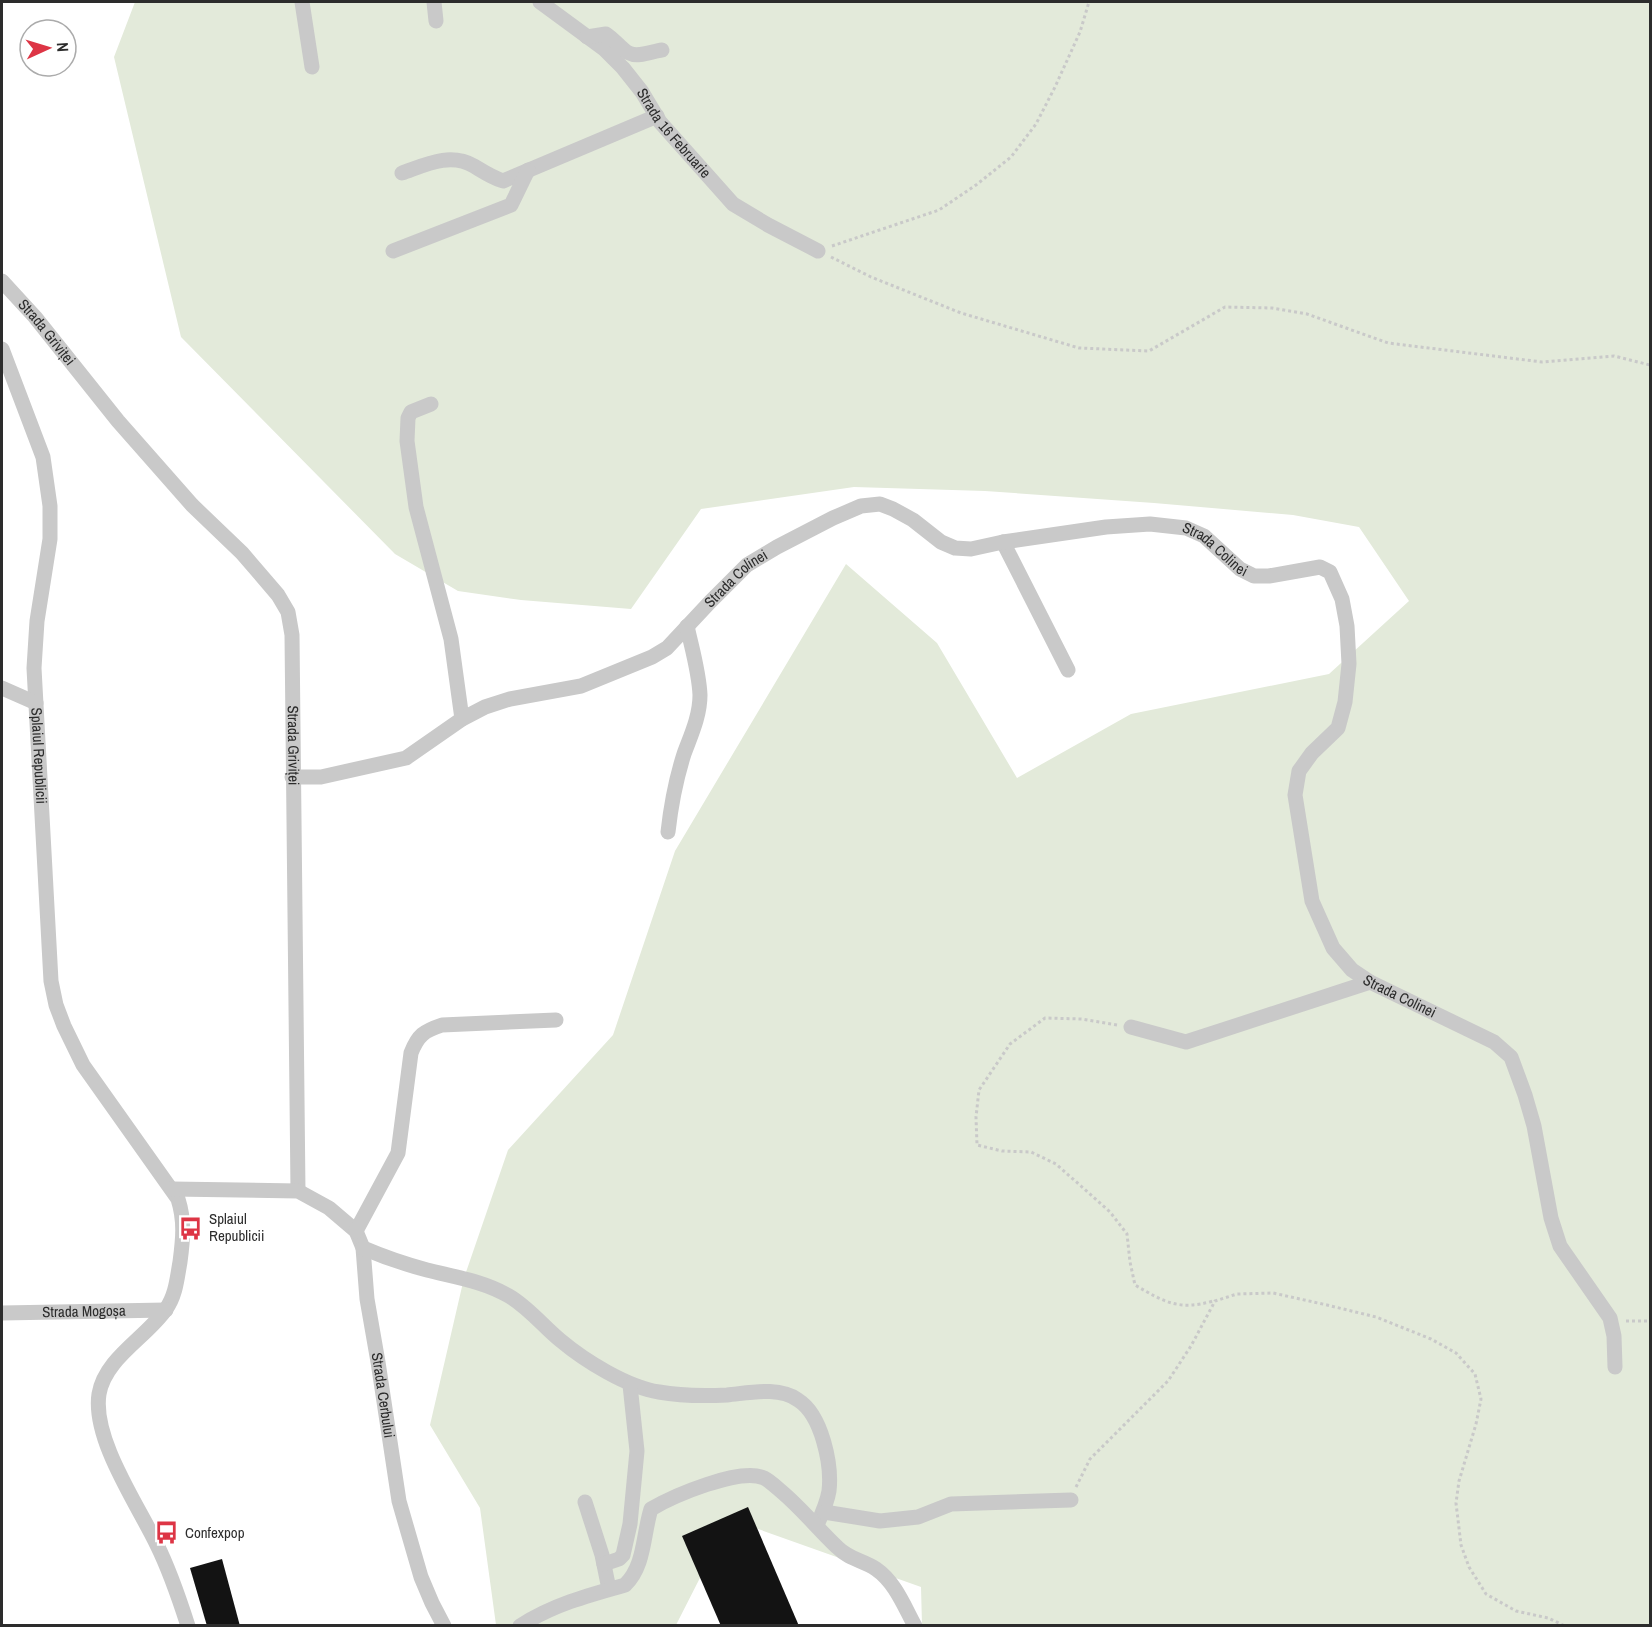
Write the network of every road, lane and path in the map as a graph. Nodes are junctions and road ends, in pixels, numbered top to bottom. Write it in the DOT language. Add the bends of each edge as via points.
graph roads {
  1 [pos="302,2"];
  2 [pos="434,2"];
  3 [pos="540,2"];
  4 [pos="1089,2"];
  5 [pos="436,21"];
  6 [pos="587,38"];
  7 [pos="663,50"];
  8 [pos="312,67"];
  9 [pos="657,116"];
  10 [pos="528,170"];
  11 [pos="402,173"];
  12 [pos="393,251"];
  13 [pos="818,251"];
  14 [pos="2,281"];
  15 [pos="2,349"];
  16 [pos="1650,365"];
  17 [pos="431,404"];
  18 [pos="1003,542"];
  19 [pos="687,626"];
  20 [pos="1068,670"];
  21 [pos="2,688"];
  22 [pos="36,703"];
  23 [pos="462,719"];
  24 [pos="292,777"];
  25 [pos="668,832"];
  26 [pos="1370,981"];
  27 [pos="556,1020"];
  28 [pos="1131,1027"];
  29 [pos="172,1188"];
  30 [pos="298,1191"];
  31 [pos="356,1231"];
  32 [pos="363,1248"];
  33 [pos="1215,1301"];
  34 [pos="166,1310"];
  35 [pos="2,1313"];
  36 [pos="1610,1318"];
  37 [pos="1650,1321"];
  38 [pos="1614,1367"];
  39 [pos="630,1385"];
  40 [pos="1071,1500"];
  41 [pos="585,1502"];
  42 [pos="820,1518"];
  43 [pos="604,1564"];
  44 [pos="609,1589"];
  45 [pos="188,1626"];
  46 [pos="444,1626"];
  47 [pos="520,1626"];
  48 [pos="915,1626"];
  49 [pos="1565,1626"];
  1 -- 8 [label="street"];
  2 -- 5 [label="street"];
  3 -- 6 [label="street, Strada 16 Februarie"];
  4 -- 13 [label="path" via="1055,87 1036,124 1011,157 939,210"];
  6 -- 7 [label="street" via="606,34 628,53 637,55"];
  6 -- 9 [label="street, Strada 16 Februarie" via="623,68"];
  9 -- 10 [label="street"];
  9 -- 13 [label="street, Strada 16 Februarie" via="733,204"];
  10 -- 11 [label="street" via="503,181 472,165 445,158"];
  10 -- 12 [label="street" via="511,206"];
  13 -- 16 [label="path" via="961,313 1079,348 1149,351 1225,308 1272,308 1307,314 1388,342 1542,362 1614,356"];
  14 -- 24 [label="street, Strada Griviței" via="118,421 192,505 242,553 284,604 292,635"];
  15 -- 22 [label="street, Splaiul Republicii" via="43,457 50,506 50,539 37,621"];
  17 -- 23 [label="street" via="411,412 407,441 422,535 451,639"];
  18 -- 19 [label="street, Strada Colinei" via="955,548 893,509 880,504 861,506 747,565"];
  18 -- 20 [label="street"];
  18 -- 26 [label="street, Strada Colinei" via="1150,524 1186,528 1204,536 1240,569 1254,576 1320,567 1330,572 1342,599 1347,626 1346,702 1338,728 1299,771 1295,795 1312,901 1333,948 1352,970"];
  19 -- 23 [label="street, Strada Colinei" via="667,648 625,668 581,686 510,699"];
  19 -- 25 [label="street" via="700,697 671,805"];
  21 -- 22 [label="street"];
  22 -- 29 [label="street, Splaiul Republicii" via="51,981 56,1005 83,1065"];
  23 -- 24 [label="street, Strada Colinei" via="406,758 321,777"];
  24 -- 30 [label="street, Strada Griviței"];
  26 -- 28 [label="street" via="1186,1042"];
  26 -- 36 [label="street, Strada Colinei" via="1494,1042 1511,1057 1534,1126 1560,1246"];
  27 -- 31 [label="street" via="442,1025 417,1038 411,1053 398,1153"];
  28 -- 33 [label="path" via="1045,1018 1010,1044 979,1090 977,1144 1002,1151 1031,1152 1056,1164 1082,1187 1127,1234 1135,1285 1164,1302 1195,1306"];
  29 -- 30 [label="street"];
  29 -- 34 [label="street, Splaiul Republicii" via="182,1213 184,1234 173,1296"];
  30 -- 31 [label="street, Strada Cerbului" via="329,1208"];
  31 -- 32 [label="street, Strada Cerbului"];
  32 -- 39 [label="street" via="392,1261 485,1284 511,1297 561,1341"];
  32 -- 46 [label="street, Strada Cerbului" via="367,1299 399,1501 421,1577"];
  33 -- 40 [label="path" via="1168,1381 1090,1459"];
  33 -- 49 [label="path" via="1237,1294 1273,1293 1376,1317 1456,1353 1475,1374 1481,1399 1458,1481 1456,1503 1461,1545 1469,1567 1486,1594 1516,1611"];
  34 -- 35 [label="street, Strada Mogoșa"];
  34 -- 45 [label="street, Splaiul Republicii" via="110,1370 99,1395 100,1410 112,1458 158,1546"];
  36 -- 37 [label="path"];
  36 -- 38 [label="street"];
  39 -- 42 [label="street" via="689,1395 764,1392 797,1399 820,1430 830,1468 829,1491"];
  39 -- 43 [label="street" via="637,1451 630,1524 623,1555"];
  40 -- 42 [label="street" via="951,1504 918,1517 880,1521"];
  41 -- 43 [label="street"];
  42 -- 44 [label="street" via="798,1506 764,1478 746,1476 719,1481 651,1509 633,1577 625,1585"];
  42 -- 48 [label="street" via="843,1553 876,1568 886,1578"];
  43 -- 44 [label="street"];
  44 -- 47 [label="street" via="552,1608"];
}
